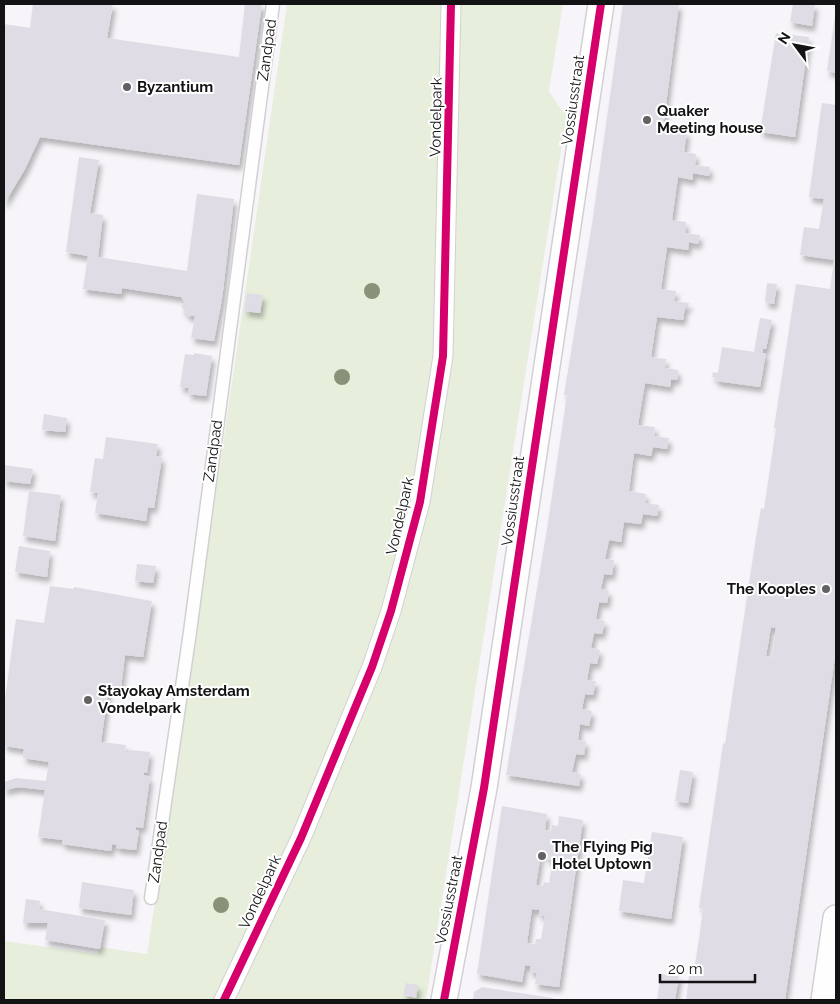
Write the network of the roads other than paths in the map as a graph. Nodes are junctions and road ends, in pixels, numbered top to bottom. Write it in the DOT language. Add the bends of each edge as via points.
graph roads {
  1 [pos="273,4"];
  2 [pos="451,4"];
  3 [pos="601,4"];
  4 [pos="151,898"];
  5 [pos="836,918"];
  6 [pos="224,1000"];
  7 [pos="444,1000"];
  8 [pos="824,1000"];
  1 -- 4 [label="lane, Zandpad" via="190,632"];
  2 -- 6 [label="street, Vondelpark" via="443,356 420,502 391,611 372,667 301,838"];
  3 -- 7 [label="street, Vossiusstraat" via="484,788"];
  5 -- 8 [label="street"];
}
